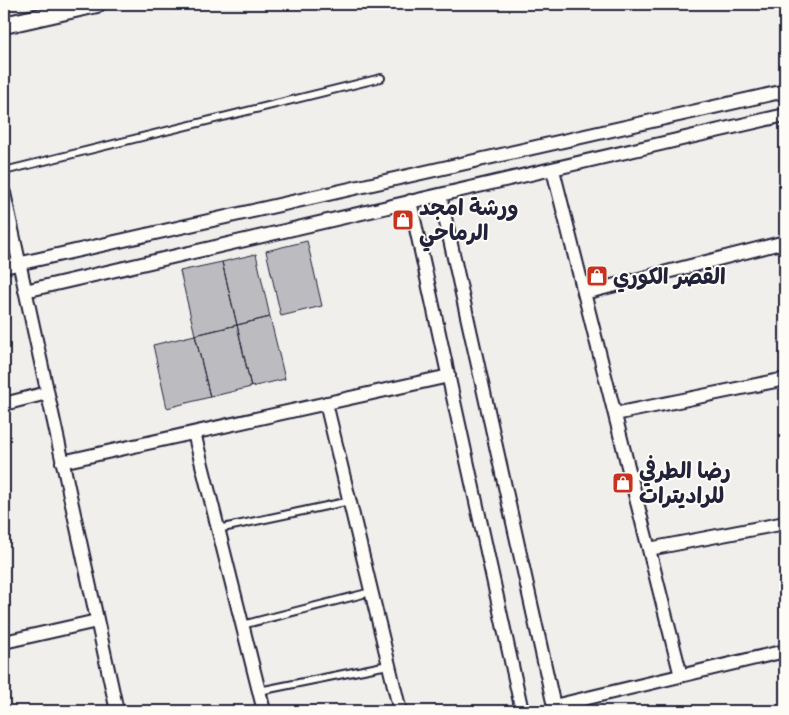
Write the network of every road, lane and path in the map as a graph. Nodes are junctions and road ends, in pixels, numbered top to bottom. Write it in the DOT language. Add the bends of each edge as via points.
graph roads {
  1 [pos="96,4"];
  2 [pos="4,25"];
  3 [pos="381,78"];
  4 [pos="785,91"];
  5 [pos="785,115"];
  6 [pos="554,170"];
  7 [pos="4,171"];
  8 [pos="4,193"];
  9 [pos="440,195"];
  10 [pos="410,201"];
  11 [pos="785,242"];
  12 [pos="19,264"];
  13 [pos="4,267"];
  14 [pos="25,291"];
  15 [pos="584,293"];
  16 [pos="449,376"];
  17 [pos="785,379"];
  18 [pos="47,393"];
  19 [pos="326,403"];
  20 [pos="4,404"];
  21 [pos="615,414"];
  22 [pos="194,433"];
  23 [pos="62,462"];
  24 [pos="350,501"];
  25 [pos="785,523"];
  26 [pos="218,530"];
  27 [pos="649,549"];
  28 [pos="371,592"];
  29 [pos="97,621"];
  30 [pos="242,625"];
  31 [pos="4,642"];
  32 [pos="785,652"];
  33 [pos="388,665"];
  34 [pos="681,676"];
  35 [pos="259,691"];
  36 [pos="554,709"];
  37 [pos="117,711"];
  38 [pos="264,711"];
  39 [pos="400,711"];
  40 [pos="522,711"];
  1 -- 2 [label="main road"];
  3 -- 7 [label="lane"];
  4 -- 12 [label="street"];
  5 -- 6 [label="street"];
  6 -- 9 [label="street"];
  6 -- 15 [label="street"];
  8 -- 12 [label="street"];
  9 -- 10 [label="street"];
  9 -- 36 [label="street"];
  10 -- 14 [label="street"];
  10 -- 16 [label="street"];
  11 -- 15 [label="street"];
  12 -- 13 [label="street"];
  12 -- 14 [label="street"];
  14 -- 18 [label="street"];
  15 -- 21 [label="street"];
  16 -- 19 [label="street"];
  16 -- 40 [label="street"];
  17 -- 21 [label="street"];
  18 -- 20 [label="street"];
  18 -- 23 [label="street"];
  19 -- 22 [label="street"];
  19 -- 24 [label="street"];
  21 -- 27 [label="street"];
  22 -- 23 [label="street"];
  22 -- 26 [label="street"];
  23 -- 29 [label="street"];
  24 -- 26 [label="lane"];
  24 -- 28 [label="street"];
  25 -- 27 [label="street"];
  26 -- 30 [label="street"];
  27 -- 34 [label="street"];
  28 -- 30 [label="lane"];
  28 -- 33 [label="street"];
  29 -- 31 [label="street"];
  29 -- 37 [label="street"];
  30 -- 35 [label="street"];
  32 -- 34 [label="street"];
  33 -- 35 [label="lane"];
  33 -- 39 [label="street"];
  34 -- 36 [label="street"];
  35 -- 38 [label="street"];
}
